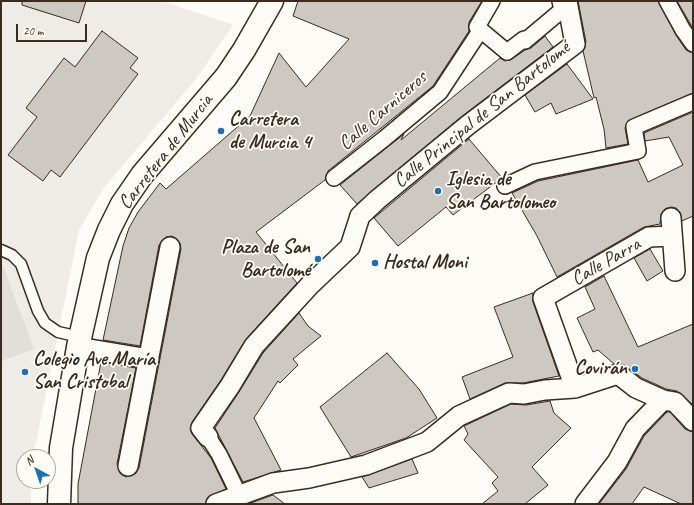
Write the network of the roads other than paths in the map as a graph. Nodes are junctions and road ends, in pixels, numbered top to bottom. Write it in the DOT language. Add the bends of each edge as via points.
graph roads {
  1 [pos="272,1"];
  2 [pos="492,1"];
  3 [pos="560,1"];
  4 [pos="566,1"];
  5 [pos="667,1"];
  6 [pos="688,29"];
  7 [pos="480,31"];
  8 [pos="693,44"];
  9 [pos="693,102"];
  10 [pos="334,178"];
  11 [pos="505,186"];
  12 [pos="170,247"];
  13 [pos="1,250"];
  14 [pos="675,271"];
  15 [pos="84,344"];
  16 [pos="149,359"];
  17 [pos="575,388"];
  18 [pos="663,400"];
  19 [pos="692,421"];
  20 [pos="208,437"];
  21 [pos="128,466"];
  22 [pos="238,495"];
  23 [pos="59,504"];
  24 [pos="216,504"];
  25 [pos="585,504"];
  1 -- 15 [label="main road, Carretera de Murcia" via="226,77 142,175 122,204 98,258"];
  2 -- 7 [label="street, Calle Carniceros" via="477,28"];
  3 -- 7 [label="street" via="562,10 525,41 524,39 507,52"];
  4 -- 20 [label="street, Calle Principal de San Bartolomé" via="575,44 468,125 360,216 350,247 310,285 254,346 201,428"];
  5 -- 6 [label="street"];
  6 -- 8 [label="street"];
  7 -- 10 [label="street, Calle Carniceros" via="440,92"];
  9 -- 11 [label="street" via="634,127 638,152 535,172"];
  12 -- 16 [label="street"];
  13 -- 15 [label="lane" via="12,255 21,264 45,323"];
  14 -- 17 [label="street, Calle Parra" via="672,227 649,237 543,298"];
  15 -- 16 [label="street"];
  15 -- 23 [label="main road, Carretera de Murcia" via="61,448 58,473"];
  16 -- 21 [label="street"];
  17 -- 18 [label="street" via="618,374 636,388"];
  17 -- 22 [label="street" via="524,394 509,393 459,416 427,442 366,465 273,483"];
  18 -- 19 [label="street" via="674,402"];
  18 -- 25 [label="street" via="635,430 617,462"];
  20 -- 22 [label="street"];
  22 -- 24 [label="street"];
}
